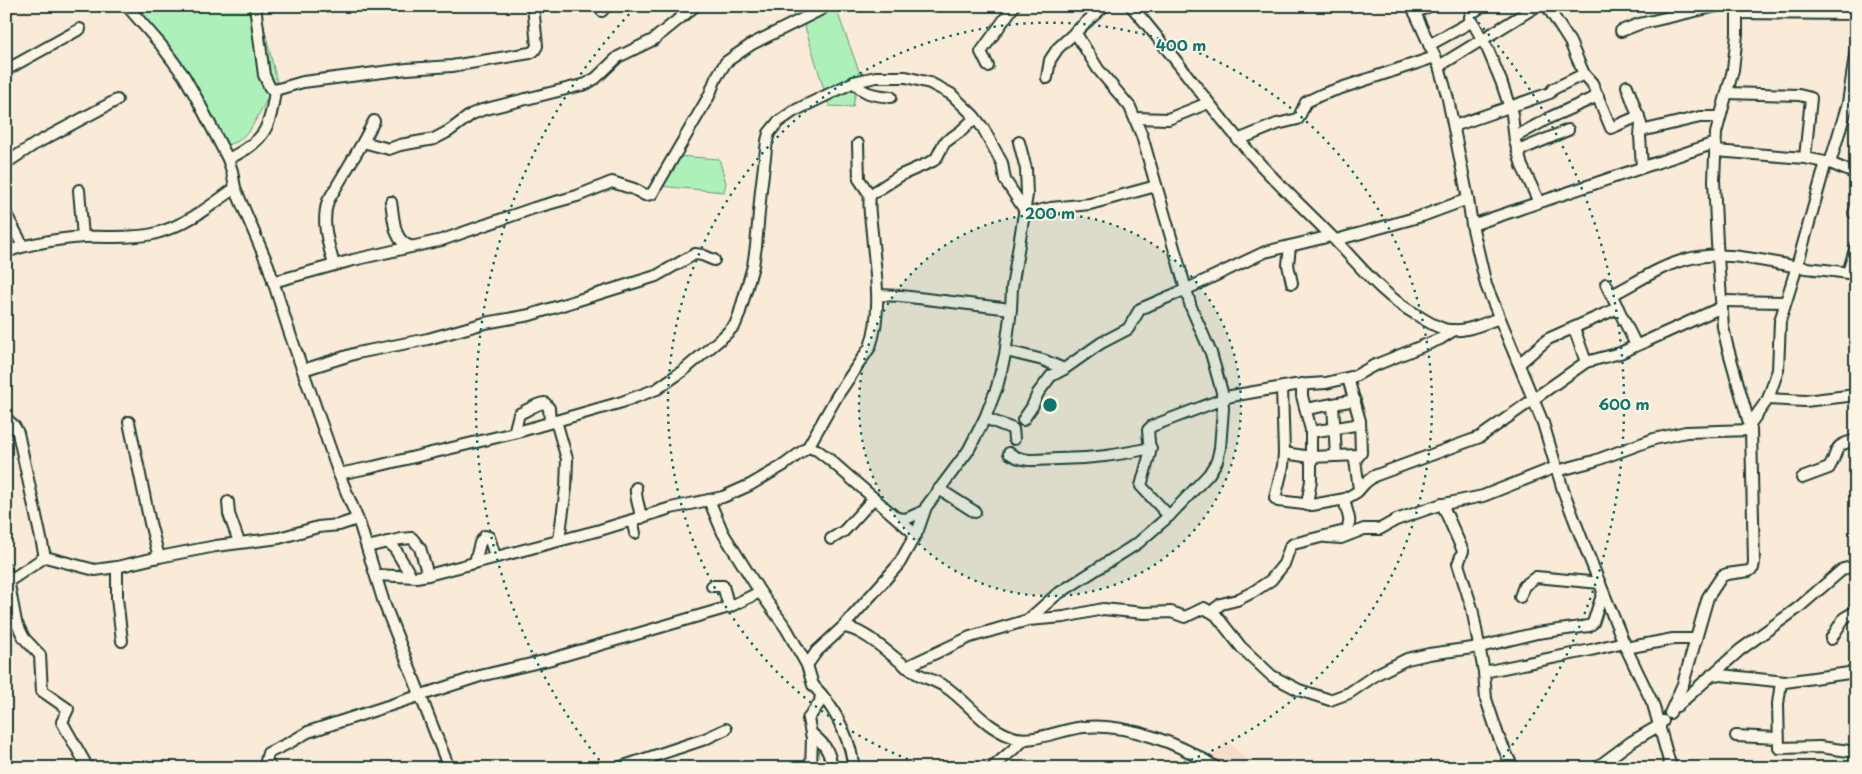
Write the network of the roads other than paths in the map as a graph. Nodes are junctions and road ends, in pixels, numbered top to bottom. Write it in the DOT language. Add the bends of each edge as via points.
graph roads {
  1 [pos="255,6"];
  2 [pos="533,6"];
  3 [pos="694,6"];
  4 [pos="1014,6"];
  5 [pos="1104,6"];
  6 [pos="1130,6"];
  7 [pos="1429,6"];
  8 [pos="1482,6"];
  9 [pos="1537,6"];
  10 [pos="1547,6"];
  11 [pos="1717,6"];
  12 [pos="129,7"];
  13 [pos="822,9"];
  14 [pos="1737,9"];
  15 [pos="1413,10"];
  16 [pos="1827,10"];
  17 [pos="1856,14"];
  18 [pos="1472,22"];
  19 [pos="80,28"];
  20 [pos="1621,31"];
  21 [pos="1075,32"];
  22 [pos="1482,40"];
  23 [pos="1429,45"];
  24 [pos="1856,49"];
  25 [pos="1437,62"];
  26 [pos="988,66"];
  27 [pos="6,70"];
  28 [pos="1584,74"];
  29 [pos="1047,78"];
  30 [pos="854,82"];
  31 [pos="1627,86"];
  32 [pos="275,90"];
  33 [pos="1727,93"];
  34 [pos="1598,96"];
  35 [pos="891,97"];
  36 [pos="117,100"];
  37 [pos="1208,103"];
  38 [pos="1510,107"];
  39 [pos="1639,116"];
  40 [pos="1720,117"];
  41 [pos="976,118"];
  42 [pos="1135,118"];
  43 [pos="374,121"];
  44 [pos="1454,126"];
  45 [pos="1568,130"];
  46 [pos="1641,131"];
  47 [pos="1515,137"];
  48 [pos="1238,140"];
  49 [pos="363,142"];
  50 [pos="1019,142"];
  51 [pos="858,144"];
  52 [pos="1715,147"];
  53 [pos="1518,151"];
  54 [pos="1805,158"];
  55 [pos="228,159"];
  56 [pos="1828,162"];
  57 [pos="6,163"];
  58 [pos="1642,167"];
  59 [pos="1856,174"];
  60 [pos="1156,186"];
  61 [pos="236,188"];
  62 [pos="79,190"];
  63 [pos="870,194"];
  64 [pos="1468,199"];
  65 [pos="392,202"];
  66 [pos="1539,202"];
  67 [pos="1024,211"];
  68 [pos="6,214"];
  69 [pos="1472,225"];
  70 [pos="396,234"];
  71 [pos="84,237"];
  72 [pos="1333,238"];
  73 [pos="24,246"];
  74 [pos="410,246"];
  75 [pos="1290,246"];
  76 [pos="1856,246"];
  77 [pos="391,251"];
  78 [pos="6,252"];
  79 [pos="1718,255"];
  80 [pos="714,260"];
  81 [pos="334,265"];
  82 [pos="1797,266"];
  83 [pos="1852,274"];
  84 [pos="273,282"];
  85 [pos="1292,283"];
  86 [pos="1606,284"];
  87 [pos="1187,290"];
  88 [pos="878,295"];
  89 [pos="1612,296"];
  90 [pos="1785,302"];
  91 [pos="1722,304"];
  92 [pos="1618,308"];
  93 [pos="1011,309"];
  94 [pos="1499,318"];
  95 [pos="1574,328"];
  96 [pos="1454,330"];
  97 [pos="1636,345"];
  98 [pos="1006,351"];
  99 [pos="1586,362"];
  100 [pos="1520,363"];
  101 [pos="1064,369"];
  102 [pos="304,370"];
  103 [pos="1348,378"];
  104 [pos="1302,384"];
  105 [pos="1282,388"];
  106 [pos="1856,395"];
  107 [pos="1222,399"];
  108 [pos="1768,399"];
  109 [pos="1355,400"];
  110 [pos="1535,400"];
  111 [pos="1333,404"];
  112 [pos="1306,409"];
  113 [pos="6,418"];
  114 [pos="985,418"];
  115 [pos="1023,420"];
  116 [pos="1360,421"];
  117 [pos="129,422"];
  118 [pos="553,422"];
  119 [pos="1750,427"];
  120 [pos="1336,428"];
  121 [pos="1312,432"];
  122 [pos="514,433"];
  123 [pos="1014,439"];
  124 [pos="1856,440"];
  125 [pos="808,447"];
  126 [pos="1151,448"];
  127 [pos="1009,453"];
  128 [pos="1284,453"];
  129 [pos="1359,455"];
  130 [pos="1336,456"];
  131 [pos="1311,457"];
  132 [pos="1557,469"];
  133 [pos="339,474"];
  134 [pos="1802,478"];
  135 [pos="636,488"];
  136 [pos="939,489"];
  137 [pos="1359,490"];
  138 [pos="874,498"];
  139 [pos="1345,498"];
  140 [pos="709,500"];
  141 [pos="228,502"];
  142 [pos="1442,504"];
  143 [pos="1307,505"];
  144 [pos="924,511"];
  145 [pos="974,512"];
  146 [pos="1169,516"];
  147 [pos="897,518"];
  148 [pos="357,519"];
  149 [pos="636,519"];
  150 [pos="635,533"];
  151 [pos="916,535"];
  152 [pos="1326,537"];
  153 [pos="831,539"];
  154 [pos="559,540"];
  155 [pos="239,542"];
  156 [pos="387,542"];
  157 [pos="367,547"];
  158 [pos="46,556"];
  159 [pos="495,556"];
  160 [pos="159,557"];
  161 [pos="475,562"];
  162 [pos="1856,566"];
  163 [pos="117,567"];
  164 [pos="6,569"];
  165 [pos="376,575"];
  166 [pos="428,575"];
  167 [pos="411,576"];
  168 [pos="8,582"];
  169 [pos="712,586"];
  170 [pos="1601,587"];
  171 [pos="760,592"];
  172 [pos="1520,597"];
  173 [pos="729,607"];
  174 [pos="1212,611"];
  175 [pos="1856,611"];
  176 [pos="1028,620"];
  177 [pos="843,627"];
  178 [pos="1696,639"];
  179 [pos="1831,639"];
  180 [pos="122,641"];
  181 [pos="1625,645"];
  182 [pos="1480,647"];
  183 [pos="807,664"];
  184 [pos="906,667"];
  185 [pos="1484,672"];
  186 [pos="1856,672"];
  187 [pos="1712,674"];
  188 [pos="1781,682"];
  189 [pos="820,694"];
  190 [pos="420,695"];
  191 [pos="1670,713"];
  192 [pos="1660,725"];
  193 [pos="726,730"];
  194 [pos="812,734"];
  195 [pos="1736,736"];
  196 [pos="1778,738"];
  197 [pos="1024,740"];
  198 [pos="1856,752"];
  199 [pos="88,768"];
  200 [pos="271,768"];
  201 [pos="449,768"];
  202 [pos="618,768"];
  203 [pos="811,768"];
  204 [pos="828,768"];
  205 [pos="853,768"];
  206 [pos="992,768"];
  207 [pos="1217,768"];
  208 [pos="1513,768"];
  209 [pos="1596,768"];
  210 [pos="1671,768"];
  1 -- 32 [label="street" via="264,76 270,88"];
  2 -- 32 [label="street" via="537,46 530,53 452,66 303,82"];
  3 -- 49 [label="street" via="654,40 618,57 586,84 482,110 434,139 389,149"];
  4 -- 26 [label="street" via="981,52"];
  5 -- 21 [label="street"];
  6 -- 37 [label="street"];
  7 -- 15 [label="street"];
  8 -- 18 [label="street" via="1471,14"];
  9 -- 22 [label="street"];
  10 -- 28 [label="street" via="1570,42"];
  11 -- 20 [label="street"];
  12 -- 55 [label="street" via="184,76"];
  13 -- 74 [label="street" via="752,44 726,62 652,194 644,195 634,188 612,182 442,240"];
  14 -- 16 [label="street"];
  14 -- 33 [label="street" via="1735,56"];
  15 -- 23 [label="street"];
  16 -- 17 [label="street"];
  18 -- 22 [label="street"];
  18 -- 23 [label="street"];
  19 -- 27 [label="street"];
  21 -- 29 [label="street" via="1054,53"];
  21 -- 42 [label="street"];
  22 -- 25 [label="street"];
  22 -- 38 [label="street" via="1498,71"];
  23 -- 25 [label="street"];
  24 -- 56 [label="street" via="1848,103"];
  25 -- 44 [label="street"];
  25 -- 48 [label="street" via="1323,94 1306,102 1298,119"];
  28 -- 34 [label="street"];
  28 -- 38 [label="street" via="1550,93"];
  30 -- 35 [label="street" via="868,94"];
  30 -- 41 [label="street" via="888,76 921,80 952,94"];
  30 -- 118 [label="street" via="794,111 778,122 766,141 753,266 740,316 730,330 657,389"];
  31 -- 39 [label="street"];
  32 -- 55 [label="street" via="269,124 261,136 246,151"];
  33 -- 40 [label="street"];
  33 -- 54 [label="street" via="1811,98"];
  34 -- 39 [label="street" via="1611,128"];
  34 -- 47 [label="street"];
  36 -- 57 [label="street"];
  37 -- 42 [label="street" via="1168,119"];
  37 -- 48 [label="street"];
  38 -- 44 [label="street"];
  38 -- 47 [label="street"];
  39 -- 46 [label="street"];
  40 -- 46 [label="street" via="1700,117"];
  40 -- 52 [label="street"];
  41 -- 63 [label="street" via="944,142 938,157"];
  41 -- 67 [label="street" via="1000,158 1005,180"];
  42 -- 60 [label="street"];
  43 -- 49 [label="street"];
  44 -- 64 [label="street"];
  45 -- 53 [label="street"];
  46 -- 58 [label="street"];
  47 -- 53 [label="street"];
  48 -- 72 [label="street"];
  49 -- 81 [label="street" via="324,211"];
  50 -- 67 [label="street" via="1027,180"];
  51 -- 63 [label="street" via="859,179"];
  52 -- 54 [label="street"];
  52 -- 58 [label="street"];
  52 -- 79 [label="street"];
  53 -- 66 [label="street"];
  54 -- 56 [label="street"];
  55 -- 61 [label="street"];
  56 -- 59 [label="street"];
  56 -- 82 [label="street"];
  58 -- 66 [label="street"];
  60 -- 67 [label="street" via="1090,204"];
  60 -- 87 [label="street"];
  61 -- 71 [label="street" via="202,213 166,230 136,236"];
  61 -- 84 [label="street"];
  62 -- 71 [label="street"];
  63 -- 88 [label="street"];
  64 -- 69 [label="street"];
  64 -- 72 [label="street" via="1422,216"];
  65 -- 70 [label="street"];
  66 -- 69 [label="street"];
  67 -- 93 [label="street"];
  68 -- 73 [label="street"];
  69 -- 94 [label="street" via="1486,285"];
  70 -- 74 [label="street" via="401,242"];
  70 -- 77 [label="street"];
  71 -- 73 [label="street"];
  72 -- 75 [label="street"];
  72 -- 96 [label="street" via="1396,302 1438,327"];
  73 -- 78 [label="street"];
  74 -- 77 [label="street"];
  75 -- 85 [label="street" via="1288,265"];
  75 -- 87 [label="street" via="1265,252"];
  76 -- 83 [label="street"];
  77 -- 81 [label="street"];
  79 -- 82 [label="street"];
  79 -- 89 [label="street" via="1694,257 1667,266"];
  79 -- 91 [label="street"];
  80 -- 102 [label="street" via="695,254 656,276 530,315 485,323 428,340 357,353"];
  81 -- 84 [label="street"];
  82 -- 83 [label="street"];
  82 -- 90 [label="street"];
  84 -- 102 [label="street"];
  86 -- 89 [label="street"];
  87 -- 101 [label="street" via="1140,309 1128,328 1101,342"];
  87 -- 107 [label="street" via="1211,353"];
  88 -- 93 [label="street"];
  88 -- 125 [label="street" via="876,326 870,347 836,396"];
  89 -- 92 [label="street"];
  90 -- 91 [label="street"];
  90 -- 108 [label="street" via="1780,321 1778,370"];
  91 -- 97 [label="street"];
  91 -- 119 [label="street" via="1726,345"];
  92 -- 95 [label="street"];
  92 -- 97 [label="street"];
  93 -- 98 [label="street"];
  94 -- 96 [label="street"];
  94 -- 100 [label="street"];
  95 -- 99 [label="street"];
  95 -- 100 [label="street" via="1548,339"];
  96 -- 103 [label="street"];
  97 -- 99 [label="street"];
  98 -- 101 [label="street"];
  98 -- 114 [label="street"];
  99 -- 110 [label="street"];
  100 -- 110 [label="street"];
  101 -- 115 [label="street" via="1046,381"];
  102 -- 133 [label="street"];
  103 -- 104 [label="street" via="1314,385"];
  103 -- 109 [label="street"];
  104 -- 105 [label="street"];
  104 -- 112 [label="street"];
  105 -- 107 [label="street"];
  105 -- 128 [label="street"];
  106 -- 108 [label="street" via="1805,401"];
  107 -- 126 [label="street" via="1152,426 1148,430"];
  107 -- 146 [label="street" via="1217,460 1209,474"];
  108 -- 119 [label="street"];
  109 -- 111 [label="street"];
  109 -- 116 [label="street"];
  110 -- 132 [label="street"];
  110 -- 137 [label="street" via="1480,437 1374,476"];
  111 -- 112 [label="street"];
  111 -- 120 [label="street"];
  112 -- 121 [label="street"];
  113 -- 158 [label="street" via="18,433"];
  114 -- 123 [label="street" via="1013,429"];
  114 -- 136 [label="street" via="968,450"];
  116 -- 120 [label="street"];
  116 -- 129 [label="street"];
  117 -- 160 [label="street"];
  118 -- 122 [label="street"];
  118 -- 122 [label="street" via="545,402 539,403 519,414"];
  118 -- 154 [label="street" via="567,459"];
  119 -- 132 [label="street" via="1686,432 1594,461"];
  119 -- 178 [label="street" via="1754,565 1749,571 1727,574 1719,580 1708,597"];
  120 -- 121 [label="street"];
  120 -- 130 [label="street"];
  121 -- 131 [label="street"];
  122 -- 133 [label="street"];
  124 -- 134 [label="street" via="1837,448 1829,468"];
  125 -- 138 [label="street" via="821,453"];
  125 -- 140 [label="street" via="750,485"];
  126 -- 127 [label="street" via="1076,460 1026,460"];
  126 -- 146 [label="street" via="1141,486"];
  128 -- 131 [label="street"];
  128 -- 143 [label="street" via="1275,498"];
  129 -- 130 [label="street"];
  129 -- 137 [label="street" via="1354,460"];
  130 -- 131 [label="street"];
  131 -- 143 [label="street"];
  132 -- 142 [label="street" via="1483,496"];
  132 -- 170 [label="street"];
  133 -- 148 [label="street"];
  135 -- 149 [label="street" via="640,507"];
  136 -- 144 [label="street"];
  136 -- 145 [label="street"];
  137 -- 139 [label="street"];
  138 -- 147 [label="street"];
  138 -- 153 [label="street" via="844,531"];
  139 -- 143 [label="street"];
  139 -- 152 [label="street" via="1350,521 1348,528"];
  140 -- 149 [label="street"];
  140 -- 171 [label="street" via="719,526"];
  141 -- 155 [label="street"];
  142 -- 152 [label="street" via="1380,529 1364,529 1341,538"];
  142 -- 182 [label="street" via="1463,551 1458,564 1471,600"];
  144 -- 147 [label="street" via="906,519"];
  144 -- 151 [label="street"];
  146 -- 176 [label="street" via="1138,543 1056,595"];
  147 -- 151 [label="street"];
  148 -- 155 [label="street" via="279,538"];
  148 -- 157 [label="street"];
  149 -- 150 [label="street"];
  149 -- 154 [label="street"];
  151 -- 177 [label="street" via="898,564"];
  152 -- 174 [label="street" via="1293,544 1271,580"];
  154 -- 159 [label="street"];
  155 -- 160 [label="street"];
  156 -- 157 [label="street"];
  156 -- 166 [label="street" via="409,537 415,540"];
  156 -- 167 [label="street"];
  157 -- 165 [label="street"];
  158 -- 163 [label="street" via="96,570"];
  158 -- 168 [label="street"];
  159 -- 161 [label="street"];
  159 -- 161 [label="street" via="489,537 485,536"];
  160 -- 163 [label="street"];
  161 -- 166 [label="street"];
  162 -- 187 [label="street" via="1843,569"];
  163 -- 180 [label="street" via="116,598"];
  164 -- 168 [label="street"];
  165 -- 167 [label="street"];
  165 -- 190 [label="street"];
  166 -- 167 [label="street"];
  168 -- 199 [label="street" via="20,633 40,655 42,691 68,709 62,722"];
  169 -- 173 [label="street" via="723,586"];
  170 -- 172 [label="street" via="1536,577 1524,586"];
  170 -- 181 [label="street"];
  170 -- 182 [label="street" via="1593,623 1589,626 1537,633"];
  171 -- 173 [label="street"];
  171 -- 183 [label="street"];
  173 -- 190 [label="street"];
  174 -- 176 [label="street" via="1204,608 1185,617 1171,612 1103,610"];
  174 -- 182 [label="street" via="1241,647 1272,676 1298,690 1330,700 1354,690 1401,661"];
  175 -- 179 [label="street" via="1844,618"];
  176 -- 184 [label="street" via="970,637"];
  177 -- 183 [label="street"];
  177 -- 184 [label="street" via="855,630"];
  178 -- 181 [label="street"];
  178 -- 191 [label="street" via="1683,684"];
  181 -- 185 [label="street"];
  181 -- 192 [label="street" via="1654,704"];
  182 -- 185 [label="street"];
  183 -- 189 [label="street" via="812,685"];
  184 -- 197 [label="street" via="948,688 986,724"];
  185 -- 208 [label="street" via="1489,711"];
  186 -- 188 [label="street"];
  187 -- 188 [label="street"];
  187 -- 191 [label="street"];
  188 -- 196 [label="street"];
  189 -- 194 [label="street" via="820,702 809,717"];
  189 -- 205 [label="street" via="850,746"];
  190 -- 200 [label="street" via="303,734 268,752 266,761"];
  190 -- 201 [label="street"];
  191 -- 192 [label="street"];
  192 -- 209 [label="street"];
  192 -- 210 [label="street"];
  193 -- 202 [label="street"];
  194 -- 203 [label="street"];
  194 -- 204 [label="street" via="828,751 831,763"];
  195 -- 196 [label="street"];
  196 -- 198 [label="street" via="1780,749 1820,747"];
  197 -- 206 [label="street"];
  197 -- 207 [label="street" via="1082,727 1117,728 1172,745"];
}
